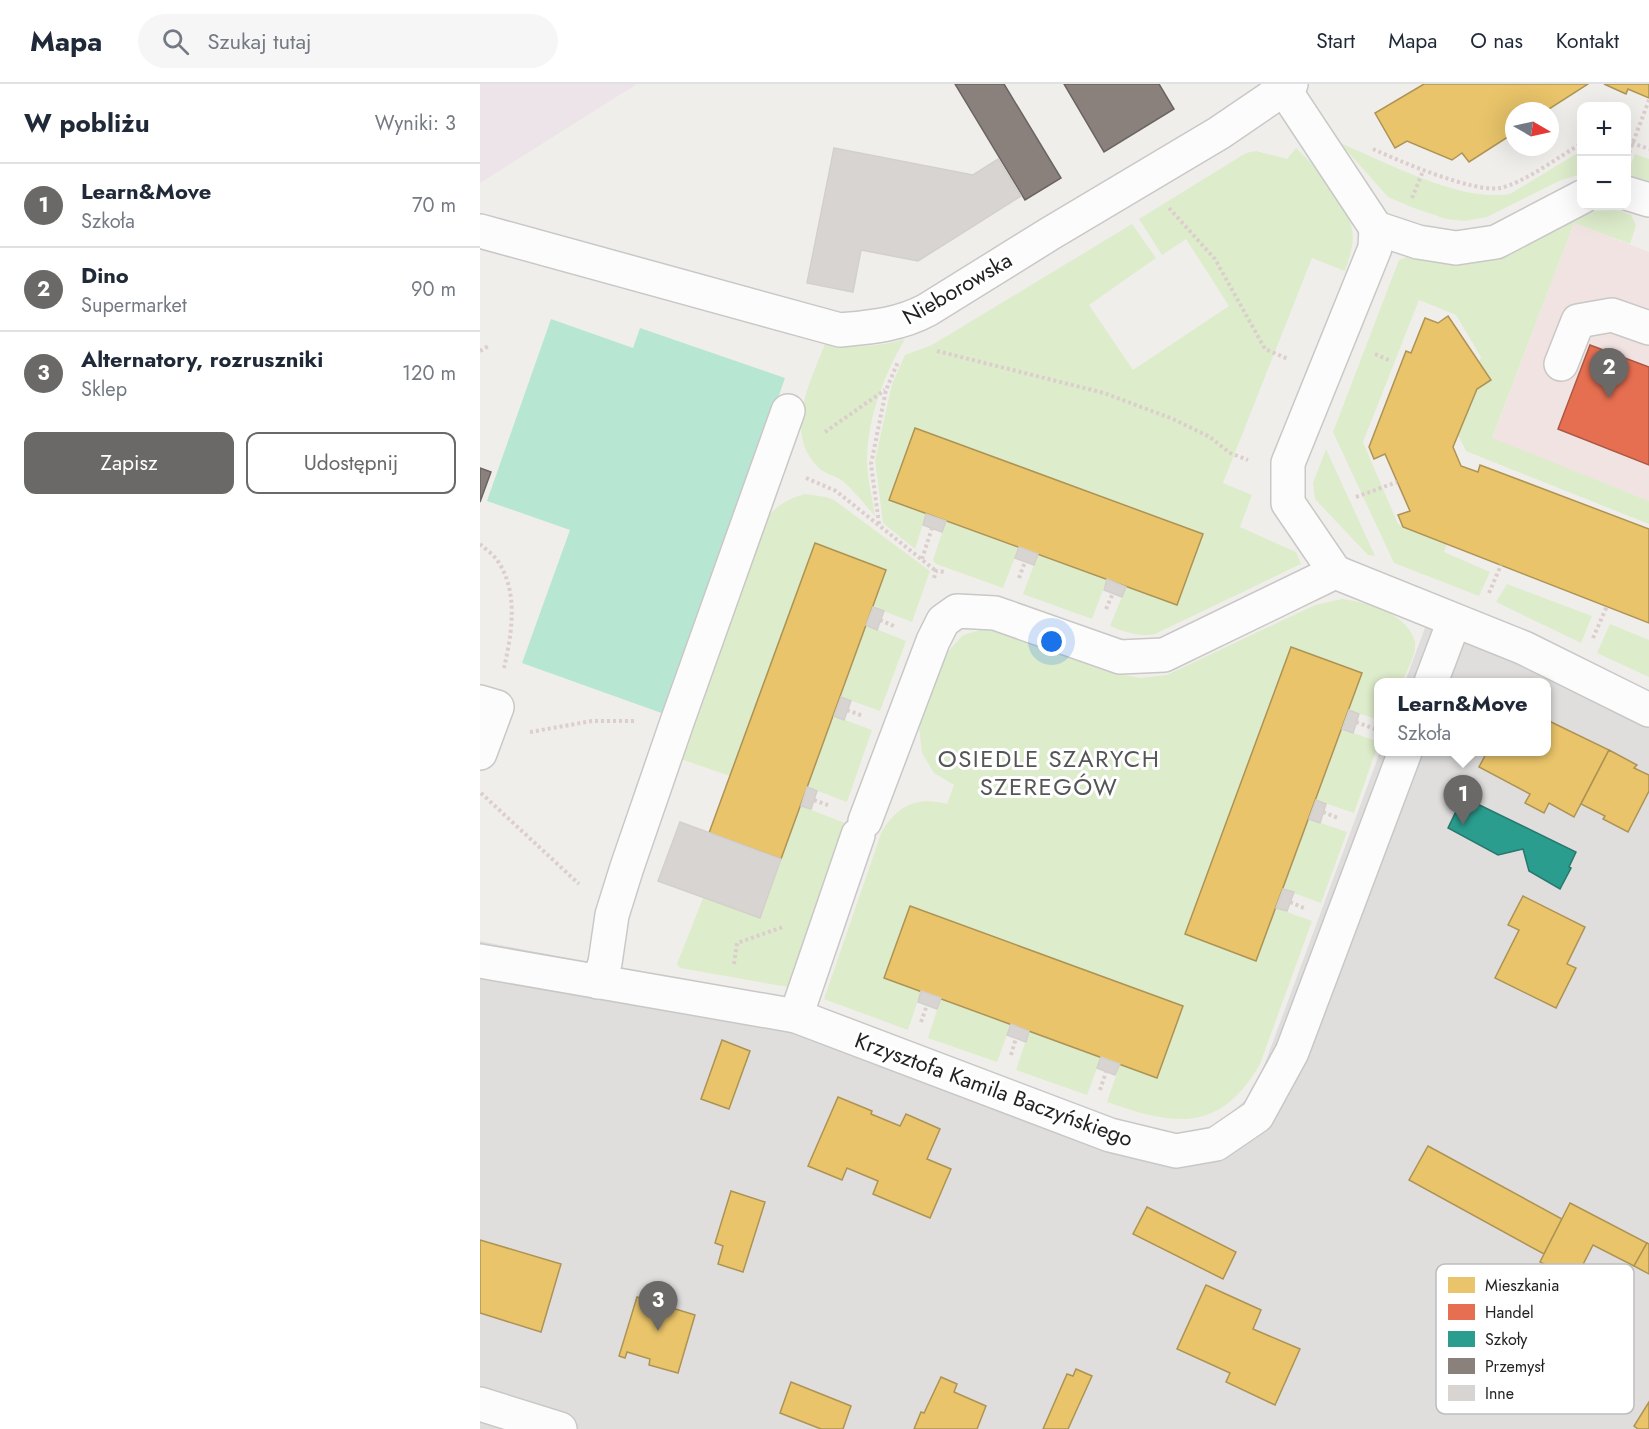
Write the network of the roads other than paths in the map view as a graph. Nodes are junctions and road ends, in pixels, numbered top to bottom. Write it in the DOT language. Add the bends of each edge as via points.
graph roads {
  1 [pos="1287,86"];
  2 [pos="1631,195"];
  3 [pos="1577,199"];
  4 [pos="1649,200"];
  5 [pos="1376,228"];
  6 [pos="480,231"];
  7 [pos="1649,328"];
  8 [pos="1561,363"];
  9 [pos="788,411"];
  10 [pos="1335,572"];
  11 [pos="1454,621"];
  12 [pos="1433,678"];
  13 [pos="488,704"];
  14 [pos="1649,710"];
  15 [pos="482,746"];
  16 [pos="1403,756"];
  17 [pos="480,961"];
  18 [pos="598,982"];
  19 [pos="796,1016"];
  20 [pos="480,1404"];
  21 [pos="560,1429"];
  1 -- 5 [label="street"];
  1 -- 6 [label="street, Nieborowska" via="909,331 884,326 840,330"];
  2 -- 4 [label="street"];
  3 -- 5 [label="street" via="1496,242 1456,248 1418,242"];
  5 -- 10 [label="street" via="1375,248 1288,463 1288,503"];
  7 -- 8 [label="street" via="1612,315 1578,321"];
  9 -- 18 [label="street" via="612,915"];
  10 -- 11 [label="street"];
  10 -- 19 [label="street" via="1164,656 1120,657 995,613 957,611 943,621 861,828"];
  11 -- 12 [label="street"];
  11 -- 14 [label="street" via="1524,648"];
  13 -- 15 [label="street"];
  16 -- 19 [label="street, Krzysztofa Kamila Baczyńskiego" via="1292,1052 1257,1116 1216,1144 1176,1151 1110,1135"];
  17 -- 18 [label="street, Krzysztofa Kamila Baczyńskiego"];
  18 -- 19 [label="street, Krzysztofa Kamila Baczyńskiego"];
  20 -- 21 [label="street"];
}
